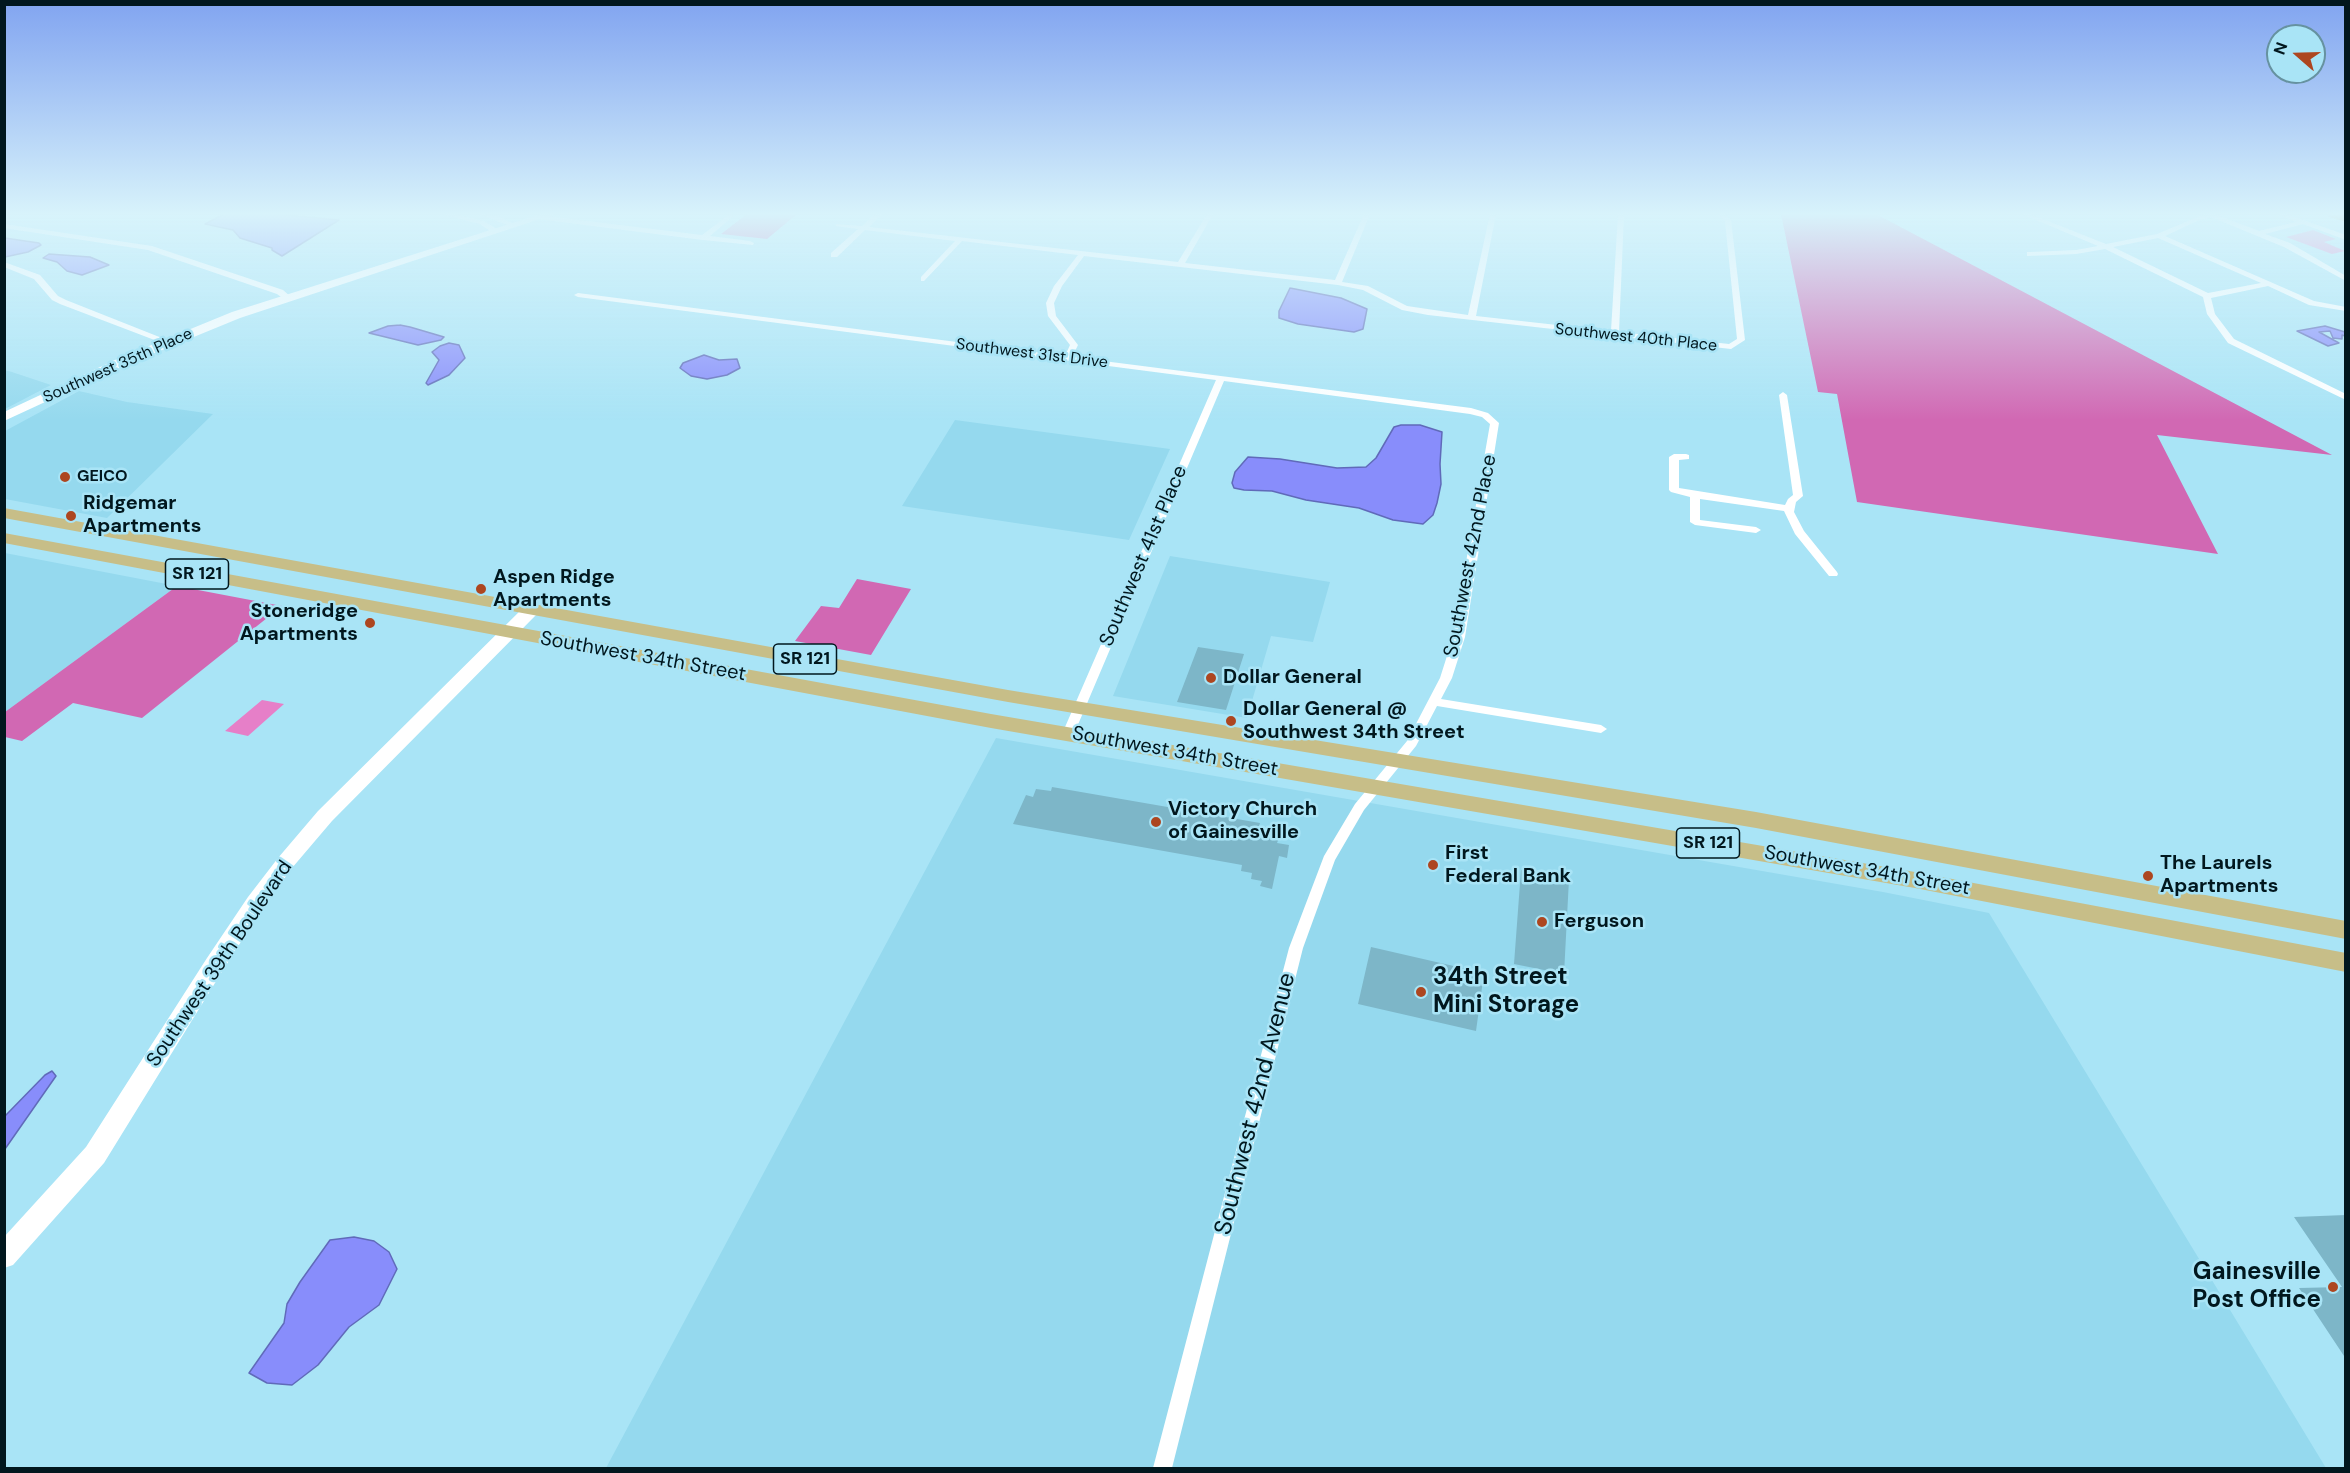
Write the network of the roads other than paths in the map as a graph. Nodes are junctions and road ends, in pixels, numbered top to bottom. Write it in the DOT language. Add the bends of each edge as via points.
graph roads {
  1 [pos="42,283"];
  2 [pos="252,283"];
  3 [pos="332,283"];
  4 [pos="1060,283"];
  5 [pos="1338,283"];
  6 [pos="1479,283"];
  7 [pos="1618,283"];
  8 [pos="1736,283"];
  9 [pos="2180,283"];
  10 [pos="2266,283"];
  11 [pos="2269,284"];
  12 [pos="578,295"];
  13 [pos="2207,296"];
  14 [pos="287,297"];
  15 [pos="2346,309"];
  16 [pos="1471,319"];
  17 [pos="1615,335"];
  18 [pos="168,342"];
  19 [pos="1067,359"];
  20 [pos="1221,379"];
  21 [pos="1782,394"];
  22 [pos="2346,398"];
  23 [pos="29,407"];
  24 [pos="1485,415"];
  25 [pos="4,417"];
  26 [pos="4,423"];
  27 [pos="1686,457"];
  28 [pos="1695,495"];
  29 [pos="1790,509"];
  30 [pos="4,513"];
  31 [pos="1756,530"];
  32 [pos="107,533"];
  33 [pos="4,538"];
  34 [pos="145,540"];
  35 [pos="43,546"];
  36 [pos="80,553"];
  37 [pos="1833,574"];
  38 [pos="531,610"];
  39 [pos="508,633"];
  40 [pos="1434,702"];
  41 [pos="1080,708"];
  42 [pos="1601,729"];
  43 [pos="1068,734"];
  44 [pos="1397,761"];
  45 [pos="1377,787"];
  46 [pos="2346,930"];
  47 [pos="2346,963"];
  48 [pos="4,1256"];
  49 [pos="1163,1468"];
  1 -- 18 [label="street" via="63,302"];
  2 -- 14 [label="street"];
  3 -- 14 [label="street, Southwest 35th Place"];
  4 -- 19 [label="street" via="1050,303 1052,316 1074,345"];
  5 -- 16 [label="street, Southwest 40th Place" via="1365,288 1405,308"];
  6 -- 16 [label="street"];
  7 -- 17 [label="street"];
  8 -- 17 [label="street, Southwest 40th Place" via="1740,343 1731,347"];
  9 -- 13 [label="street"];
  10 -- 11 [label="street"];
  11 -- 13 [label="street"];
  11 -- 15 [label="street" via="2312,303"];
  12 -- 19 [label="street, Southwest 31st Drive"];
  13 -- 22 [label="street" via="2211,314 2231,341"];
  14 -- 18 [label="street, Southwest 35th Place"];
  16 -- 17 [label="street, Southwest 40th Place"];
  18 -- 23 [label="street, Southwest 35th Place"];
  19 -- 20 [label="street, Southwest 31st Drive"];
  20 -- 24 [label="street, Southwest 31st Drive"];
  20 -- 41 [label="street, Southwest 41st Place"];
  21 -- 29 [label="street" via="1798,496 1791,501"];
  23 -- 25 [label="street, Southwest 35th Place"];
  23 -- 26 [label="street, Southwest 35th Place"];
  24 -- 40 [label="street, Southwest 42nd Place" via="1497,426 1459,637"];
  27 -- 28 [label="street" via="1674,457 1674,490"];
  28 -- 29 [label="street"];
  28 -- 31 [label="street" via="1695,522"];
  29 -- 37 [label="street" via="1799,532"];
  30 -- 32 [label="main road, Southwest 34th Street / SR 121"];
  32 -- 34 [label="main road, Southwest 34th Street / SR 121"];
  32 -- 35 [label="main road"];
  33 -- 35 [label="main road, Southwest 34th Street / SR 121"];
  34 -- 36 [label="main road" via="121,548 107,546"];
  34 -- 38 [label="main road, Southwest 34th Street / SR 121"];
  35 -- 36 [label="main road, Southwest 34th Street / SR 121"];
  36 -- 39 [label="main road, Southwest 34th Street / SR 121"];
  38 -- 39 [label="street, Southwest 39th Boulevard"];
  38 -- 41 [label="main road, Southwest 34th Street / SR 121"];
  39 -- 43 [label="main road, Southwest 34th Street / SR 121"];
  39 -- 48 [label="street, Southwest 39th Boulevard" via="325,816 285,863 215,964 95,1155"];
  40 -- 42 [label="street"];
  40 -- 44 [label="street, Southwest 42nd Place" via="1412,743"];
  41 -- 43 [label="street, Southwest 41st Place"];
  41 -- 44 [label="main road, Southwest 34th Street / SR 121"];
  43 -- 45 [label="main road, Southwest 34th Street / SR 121"];
  44 -- 45 [label="street, Southwest 42nd Avenue"];
  44 -- 46 [label="main road, Southwest 34th Street / SR 121" via="1756,820"];
  45 -- 47 [label="main road, Southwest 34th Street / SR 121" via="1916,880"];
  45 -- 49 [label="street, Southwest 42nd Avenue" via="1359,807 1329,860 1296,948"];
}
